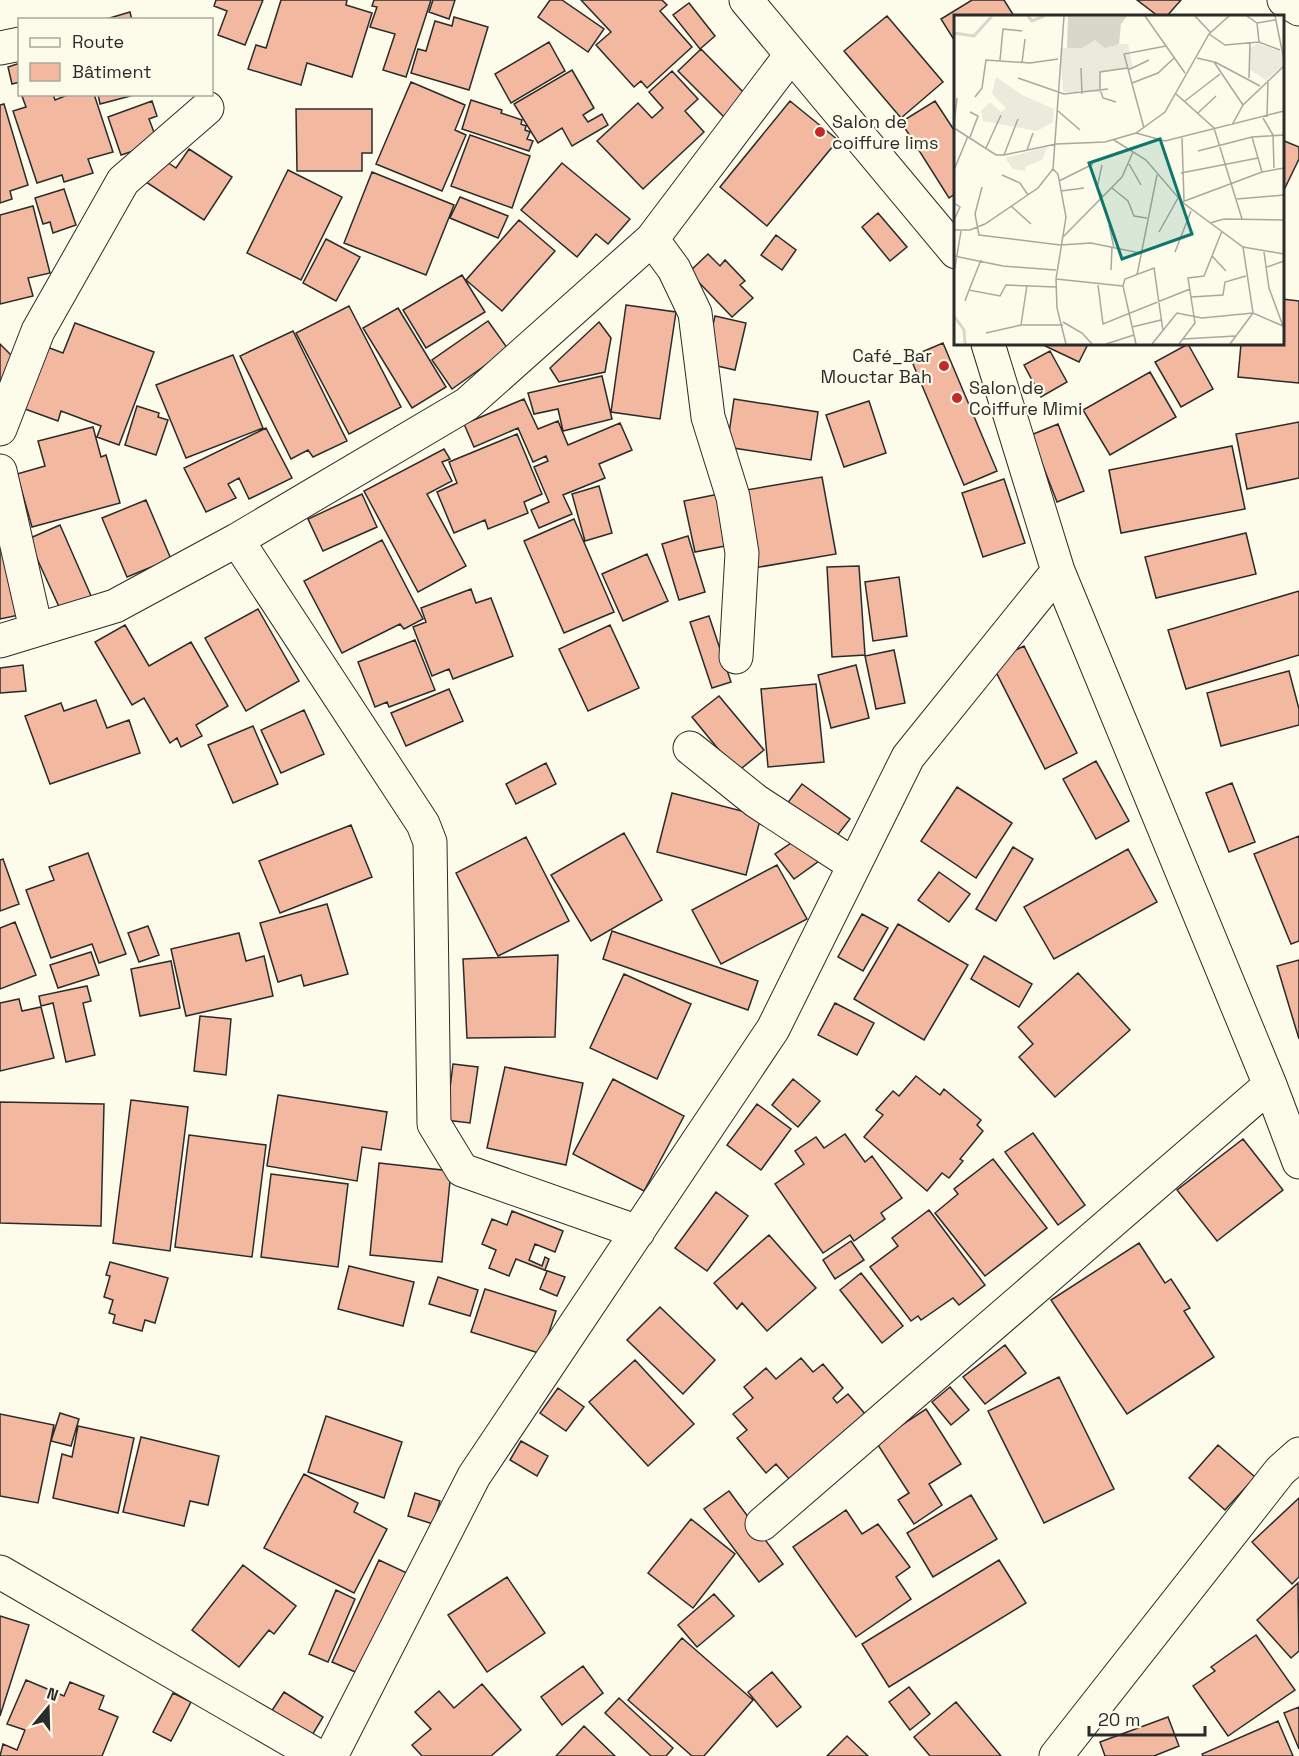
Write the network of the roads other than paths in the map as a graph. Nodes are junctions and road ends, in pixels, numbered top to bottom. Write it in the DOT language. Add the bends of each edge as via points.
graph roads {
  1 [pos="746,0"];
  2 [pos="1284,0"];
  3 [pos="1299,9"];
  4 [pos="18,44"];
  5 [pos="0,48"];
  6 [pos="791,55"];
  7 [pos="207,108"];
  8 [pos="652,239"];
  9 [pos="954,250"];
  10 [pos="988,345"];
  11 [pos="0,429"];
  12 [pos="0,471"];
  13 [pos="237,540"];
  14 [pos="1058,571"];
  15 [pos="36,629"];
  16 [pos="0,641"];
  17 [pos="736,657"];
  18 [pos="690,748"];
  19 [pos="854,865"];
  20 [pos="1270,1085"];
  21 [pos="1299,1162"];
  22 [pos="638,1232"];
  23 [pos="1299,1454"];
  24 [pos="762,1524"];
  25 [pos="0,1572"];
  26 [pos="318,1756"];
  27 [pos="331,1756"];
  28 [pos="1056,1756"];
  1 -- 6 [label="street"];
  2 -- 3 [label="street"];
  4 -- 5 [label="street"];
  6 -- 8 [label="street"];
  6 -- 9 [label="street"];
  7 -- 11 [label="street" via="123,182 38,331"];
  8 -- 13 [label="street" via="467,404"];
  8 -- 17 [label="street" via="674,269 695,313 708,417 734,497 742,553"];
  10 -- 14 [label="street"];
  12 -- 15 [label="street"];
  13 -- 15 [label="street" via="115,606"];
  13 -- 22 [label="street" via="423,824 430,842 434,1124 462,1170"];
  14 -- 19 [label="street" via="908,757"];
  14 -- 20 [label="street"];
  15 -- 16 [label="street"];
  18 -- 19 [label="street" via="756,801"];
  19 -- 22 [label="street" via="773,1029"];
  20 -- 21 [label="street"];
  20 -- 24 [label="street"];
  22 -- 27 [label="street" via="474,1476"];
  23 -- 28 [label="street" via="1280,1472"];
  25 -- 26 [label="street"];
}
